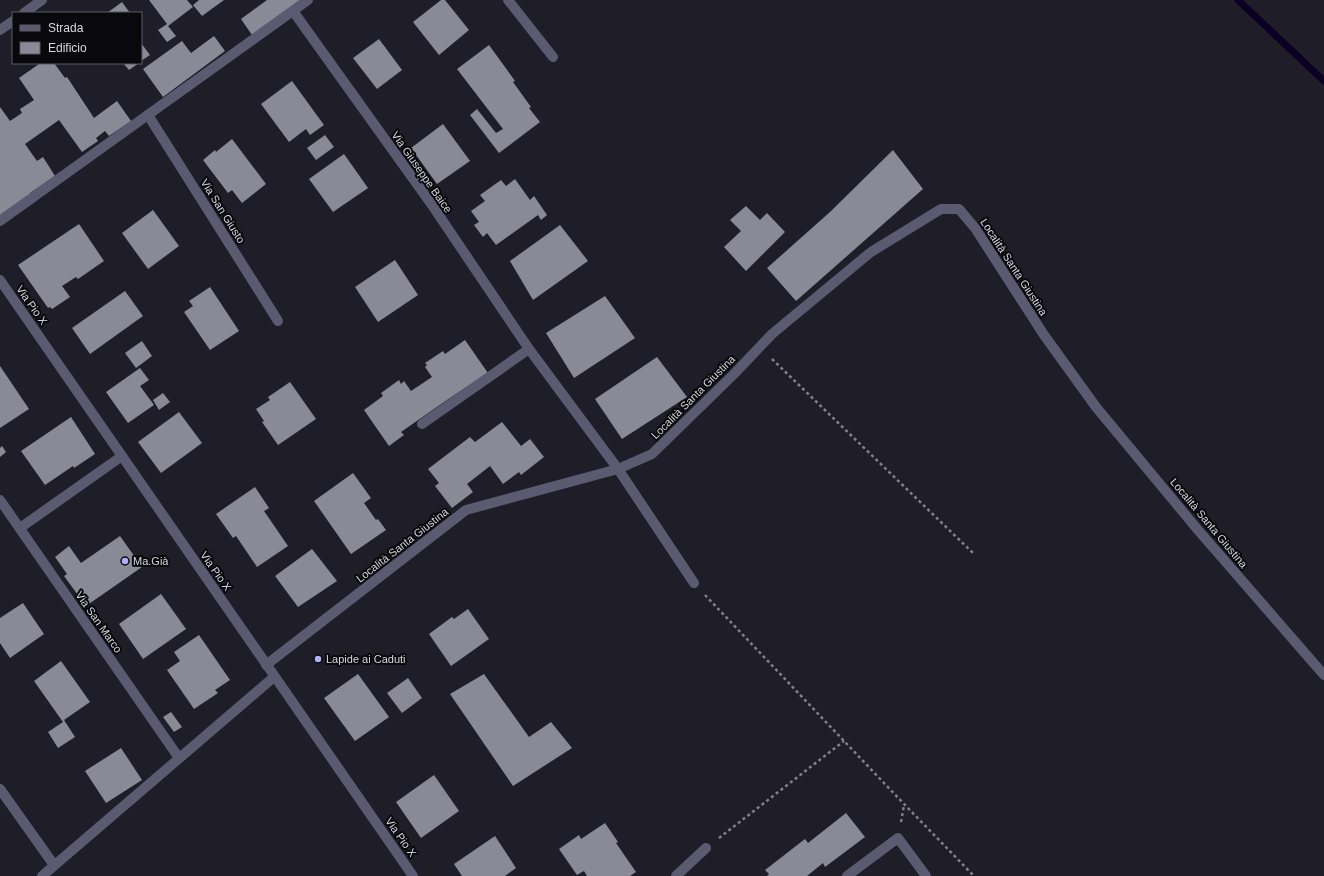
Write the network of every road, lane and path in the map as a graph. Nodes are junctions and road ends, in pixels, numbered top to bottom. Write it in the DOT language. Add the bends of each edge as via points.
graph roads {
  1 [pos="42,0"];
  2 [pos="308,0"];
  3 [pos="508,0"];
  4 [pos="293,11"];
  5 [pos="25,12"];
  6 [pos="12,22"];
  7 [pos="0,30"];
  8 [pos="553,57"];
  9 [pos="148,115"];
  10 [pos="0,221"];
  11 [pos="0,280"];
  12 [pos="278,321"];
  13 [pos="760,347"];
  14 [pos="529,349"];
  15 [pos="422,424"];
  16 [pos="122,456"];
  17 [pos="618,469"];
  18 [pos="0,500"];
  19 [pos="20,528"];
  20 [pos="973,553"];
  21 [pos="694,583"];
  22 [pos="266,665"];
  23 [pos="1324,674"];
  24 [pos="274,677"];
  25 [pos="844,741"];
  26 [pos="179,758"];
  27 [pos="0,789"];
  28 [pos="706,848"];
  29 [pos="54,865"];
  30 [pos="42,876"];
  31 [pos="413,876"];
  32 [pos="676,876"];
  33 [pos="847,876"];
  34 [pos="926,876"];
  35 [pos="974,876"];
  1 -- 5 [label="street"];
  2 -- 4 [label="street"];
  3 -- 8 [label="street"];
  4 -- 9 [label="street"];
  4 -- 14 [label="street, Via Giuseppe Baice" via="432,205"];
  6 -- 7 [label="street"];
  9 -- 10 [label="street"];
  9 -- 12 [label="street, Via San Giusto"];
  11 -- 16 [label="street, Via Pio X"];
  13 -- 17 [label="street, Località Santa Giustina" via="652,454"];
  13 -- 20 [label="path"];
  13 -- 23 [label="street, Località Santa Giustina" via="772,334 871,252 941,210 960,209 1044,335 1096,407 1198,530"];
  14 -- 15 [label="street"];
  14 -- 17 [label="street, Via Giuseppe Baice"];
  16 -- 19 [label="street"];
  16 -- 22 [label="street, Via Pio X"];
  17 -- 21 [label="street"];
  17 -- 22 [label="street, Località Santa Giustina" via="466,510"];
  18 -- 19 [label="street, Via San Marco"];
  19 -- 26 [label="street, Via San Marco"];
  21 -- 25 [label="path"];
  22 -- 24 [label="street, Via Pio X"];
  24 -- 26 [label="street"];
  24 -- 31 [label="street, Via Pio X"];
  25 -- 28 [label="path"];
  25 -- 35 [label="path"];
  26 -- 29 [label="street"];
  27 -- 29 [label="street"];
  28 -- 32 [label="street"];
  29 -- 30 [label="street"];
  33 -- 34 [label="street" via="898,838"];
}
